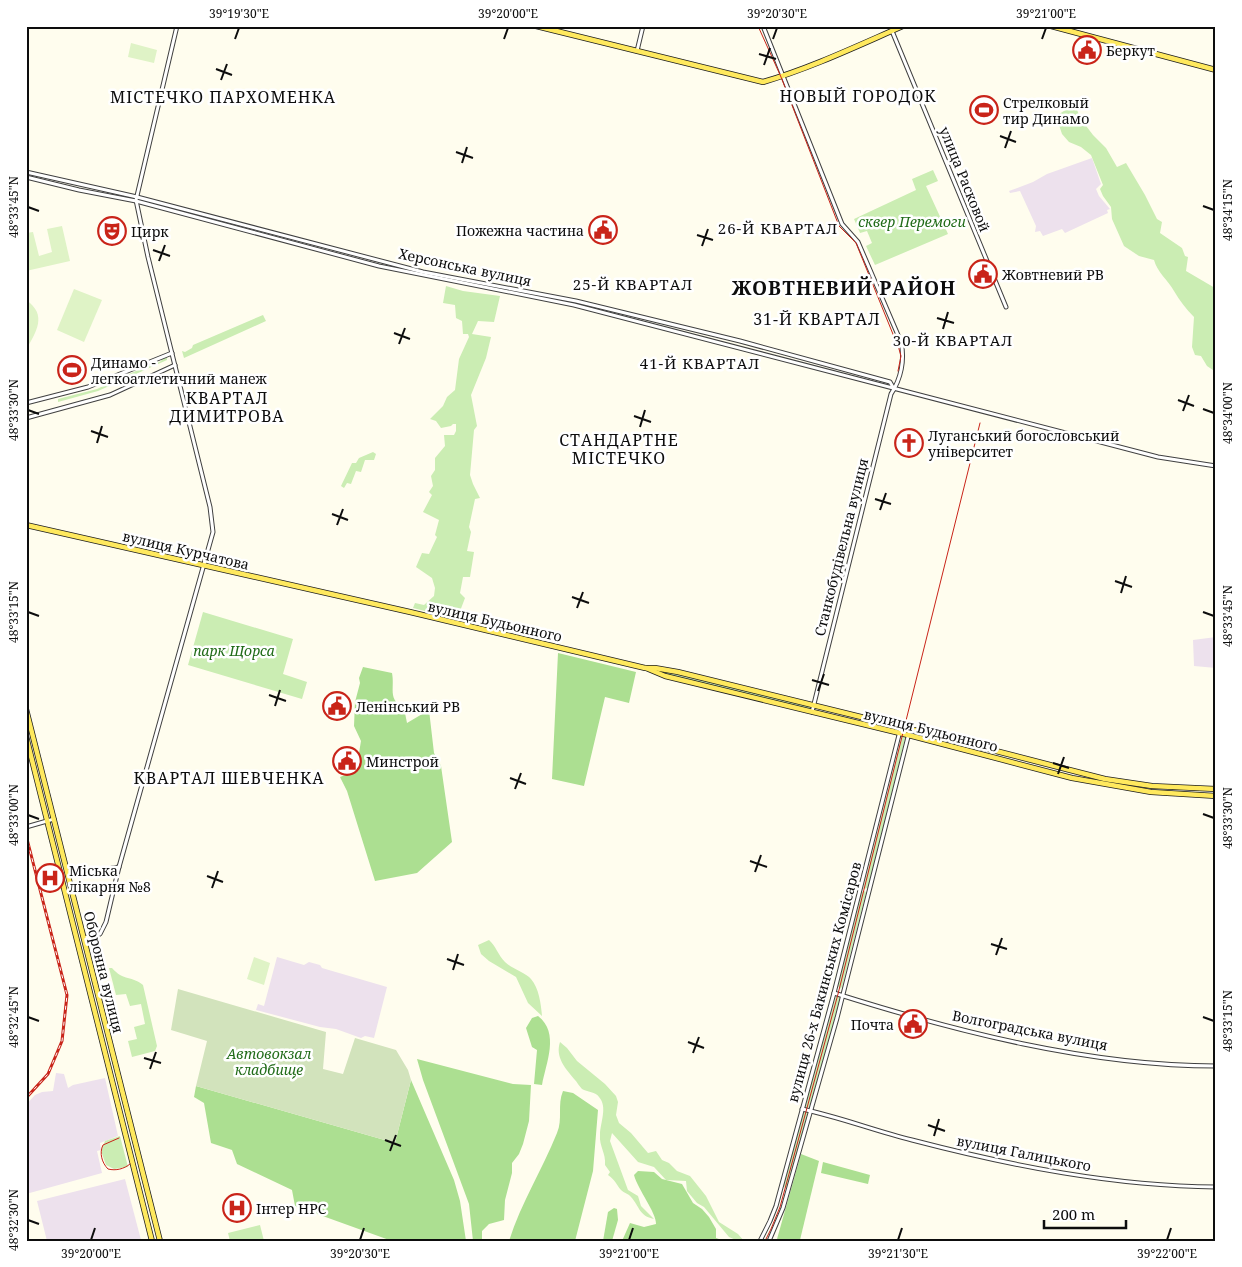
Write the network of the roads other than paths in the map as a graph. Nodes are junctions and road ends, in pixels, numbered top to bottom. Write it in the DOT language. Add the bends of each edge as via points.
graph roads {
  1 [pos="177,26"];
  2 [pos="536,26"];
  3 [pos="643,26"];
  4 [pos="763,26"];
  5 [pos="903,26"];
  6 [pos="1051,26"];
  7 [pos="892,31"];
  8 [pos="637,51"];
  9 [pos="1216,70"];
  10 [pos="784,76"];
  11 [pos="26,172"];
  12 [pos="26,177"];
  13 [pos="136,199"];
  14 [pos="1006,307"];
  15 [pos="172,353"];
  16 [pos="175,365"];
  17 [pos="894,389"];
  18 [pos="26,403"];
  19 [pos="26,418"];
  20 [pos="1216,466"];
  21 [pos="26,525"];
  22 [pos="204,565"];
  23 [pos="340,596"];
  24 [pos="645,668"];
  25 [pos="814,705"];
  26 [pos="26,709"];
  27 [pos="812,712"];
  28 [pos="901,727"];
  29 [pos="910,729"];
  30 [pos="900,733"];
  31 [pos="908,735"];
  32 [pos="26,736"];
  33 [pos="1216,789"];
  34 [pos="1216,796"];
  35 [pos="54,819"];
  36 [pos="48,820"];
  37 [pos="26,827"];
  38 [pos="119,867"];
  39 [pos="68,876"];
  40 [pos="861,890"];
  41 [pos="868,892"];
  42 [pos="83,938"];
  43 [pos="834,993"];
  44 [pos="843,995"];
  45 [pos="1216,1066"];
  46 [pos="802,1109"];
  47 [pos="811,1111"];
  48 [pos="1216,1187"];
  49 [pos="780,1188"];
  50 [pos="788,1191"];
  51 [pos="776,1206"];
  52 [pos="783,1208"];
  53 [pos="152,1241"];
  54 [pos="160,1241"];
  55 [pos="760,1241"];
  56 [pos="770,1241"];
  1 -- 13 [label="street"];
  2 -- 8 [label="main road"];
  3 -- 8 [label="street"];
  4 -- 10 [label="street, Станкобудівельна вулиця"];
  5 -- 7 [label="main road"];
  6 -- 9 [label="main road"];
  7 -- 10 [label="main road"];
  7 -- 14 [label="street, улица Расковой"];
  8 -- 10 [label="main road" via="763,82"];
  10 -- 17 [label="street, Станкобудівельна вулиця" via="842,224 858,242 901,342 903,362"];
  11 -- 13 [label="street, Херсонська вулиця"];
  12 -- 13 [label="street, Херсонська вулиця"];
  13 -- 15 [label="street"];
  13 -- 17 [label="street, Херсонська вулиця" via="379,266 574,305"];
  13 -- 17 [label="street, Херсонська вулиця" via="423,272 576,300 740,341 890,382"];
  15 -- 16 [label="street"];
  15 -- 18 [label="street" via="88,387"];
  16 -- 19 [label="street" via="110,395"];
  16 -- 22 [label="street" via="213,528"];
  17 -- 20 [label="street, Херсонська вулиця" via="1158,457"];
  17 -- 25 [label="street, Станкобудівельна вулиця"];
  21 -- 22 [label="main road, вулиця Курчатова"];
  22 -- 23 [label="main road, вулиця Курчатова"];
  22 -- 38 [label="street"];
  23 -- 24 [label="main road, вулиця Будьонного"];
  24 -- 25 [label="main road, вулиця Будьонного" via="678,672"];
  24 -- 27 [label="main road, вулиця Будьонного" via="665,676"];
  25 -- 27 [label="street, Станкобудівельна вулиця"];
  25 -- 28 [label="main road, вулиця Будьонного"];
  26 -- 35 [label="main road, Оборонна вулиця"];
  27 -- 30 [label="main road, вулиця Будьонного"];
  28 -- 29 [label="main road, вулиця Будьонного"];
  28 -- 30 [label="street, вулиця 26-х Бакинських Комісаров"];
  29 -- 31 [label="street, вулиця 26-х Бакинських Комісаров"];
  29 -- 33 [label="main road, вулиця Будьонного" via="1105,779 1152,786"];
  30 -- 31 [label="main road, вулиця Будьонного"];
  30 -- 40 [label="street, вулиця 26-х Бакинських Комісаров"];
  31 -- 34 [label="main road, вулиця Будьонного" via="1103,784 1151,792"];
  31 -- 41 [label="street, вулиця 26-х Бакинських Комісаров"];
  32 -- 36 [label="main road, Оборонна вулиця"];
  35 -- 36 [label="street"];
  35 -- 39 [label="main road, Оборонна вулиця"];
  36 -- 37 [label="street"];
  36 -- 53 [label="main road, Оборонна вулиця"];
  38 -- 39 [label="street"];
  38 -- 42 [label="street" via="102,932"];
  39 -- 42 [label="main road, Оборонна вулиця"];
  40 -- 41 [label="street"];
  40 -- 43 [label="street, вулиця 26-х Бакинських Комісаров"];
  41 -- 44 [label="street, вулиця 26-х Бакинських Комісаров"];
  42 -- 54 [label="main road, Оборонна вулиця"];
  43 -- 44 [label="street, Волгоградська вулиця"];
  43 -- 46 [label="street, вулиця 26-х Бакинських Комісаров"];
  44 -- 45 [label="street, Волгоградська вулиця" via="907,1015 1050,1049 1128,1060"];
  44 -- 47 [label="street, вулиця 26-х Бакинських Комісаров"];
  46 -- 47 [label="street, вулиця Галицького"];
  46 -- 49 [label="street, вулиця 26-х Бакинських Комісаров"];
  47 -- 48 [label="street, вулиця Галицького" via="1013,1165 1110,1180"];
  47 -- 50 [label="street, вулиця 26-х Бакинських Комісаров"];
  49 -- 50 [label="street"];
  49 -- 51 [label="street, вулиця 26-х Бакинських Комісаров"];
  50 -- 52 [label="street, вулиця 26-х Бакинських Комісаров"];
  51 -- 52 [label="street"];
  51 -- 55 [label="street, вулиця 26-х Бакинських Комісаров"];
  52 -- 56 [label="street, вулиця 26-х Бакинських Комісаров"];
}
